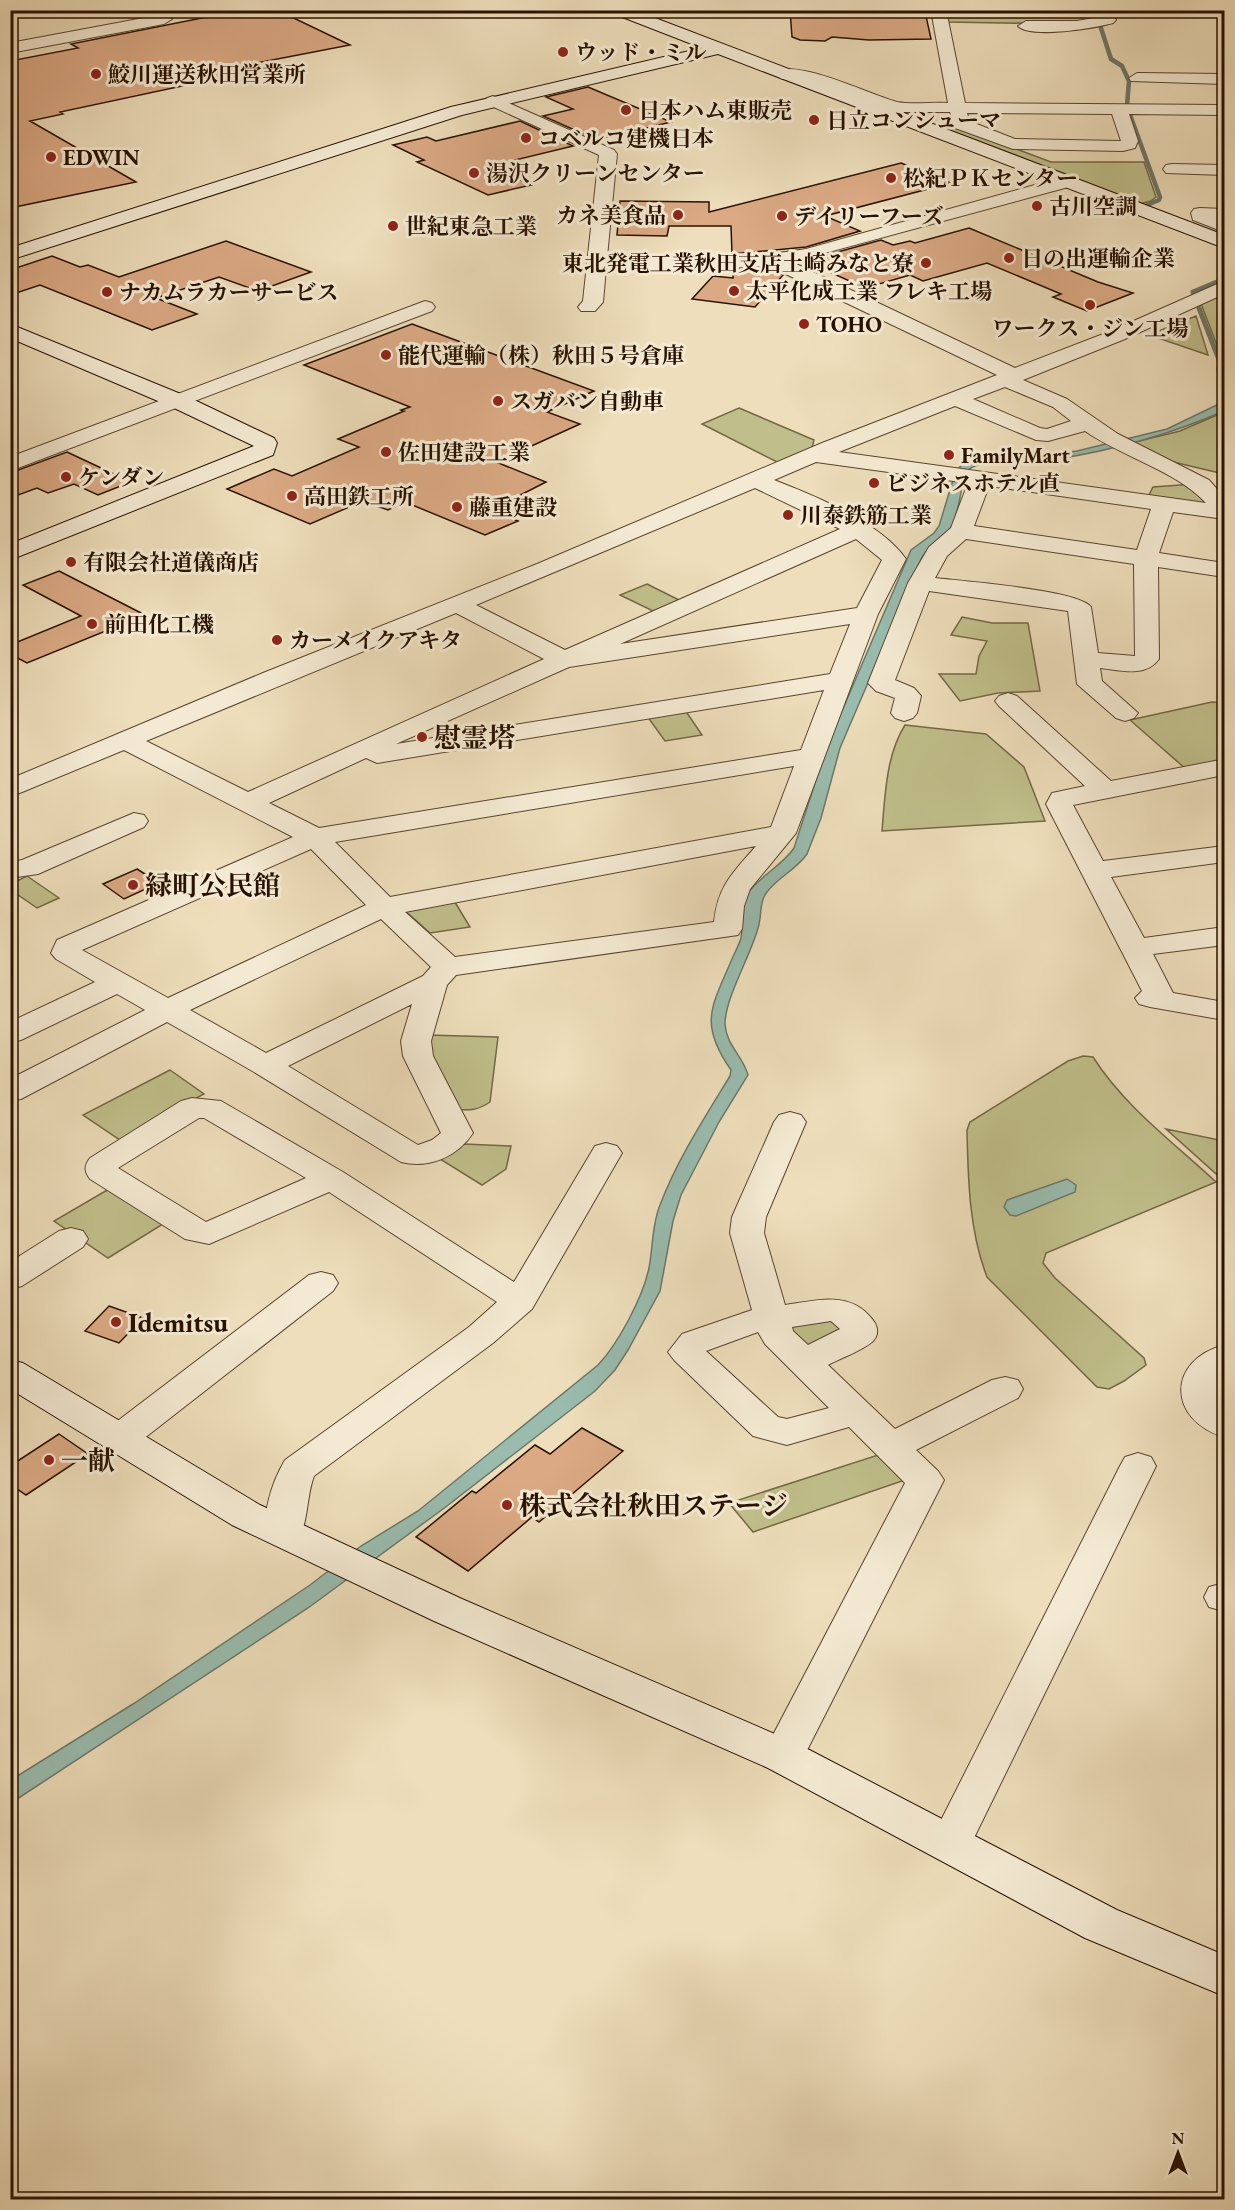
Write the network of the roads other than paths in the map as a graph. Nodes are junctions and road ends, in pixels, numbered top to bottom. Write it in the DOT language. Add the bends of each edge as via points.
graph roads {
  1 [pos="147,10"];
  2 [pos="938,10"];
  3 [pos="625,12"];
  4 [pos="1224,13"];
  5 [pos="1106,17"];
  6 [pos="1026,26"];
  7 [pos="10,48"];
  8 [pos="717,49"];
  9 [pos="782,74"];
  10 [pos="1137,78"];
  11 [pos="1224,79"];
  12 [pos="493,101"];
  13 [pos="1224,110"];
  14 [pos="959,113"];
  15 [pos="1121,115"];
  16 [pos="1172,169"];
  17 [pos="1224,170"];
  18 [pos="1066,182"];
  19 [pos="1187,184"];
  20 [pos="1224,184"];
  21 [pos="1224,214"];
  22 [pos="1224,227"];
  23 [pos="1224,242"];
  24 [pos="10,254"];
  25 [pos="774,261"];
  26 [pos="597,262"];
  27 [pos="1224,287"];
  28 [pos="425,307"];
  29 [pos="588,307"];
  30 [pos="10,330"];
  31 [pos="1009,377"];
  32 [pos="955,399"];
  33 [pos="180,402"];
  34 [pos="1081,425"];
  35 [pos="815,455"];
  36 [pos="10,465"];
  37 [pos="1105,474"];
  38 [pos="969,476"];
  39 [pos="756,480"];
  40 [pos="1095,494"];
  41 [pos="1164,504"];
  42 [pos="1224,510"];
  43 [pos="856,531"];
  44 [pos="961,531"];
  45 [pos="10,553"];
  46 [pos="1146,559"];
  47 [pos="1224,570"];
  48 [pos="920,583"];
  49 [pos="458,605"];
  50 [pos="867,614"];
  51 [pos="648,624"];
  52 [pos="687,641"];
  53 [pos="1085,659"];
  54 [pos="564,660"];
  55 [pos="841,680"];
  56 [pos="1008,700"];
  57 [pos="904,713"];
  58 [pos="1125,713"];
  59 [pos="425,721"];
  60 [pos="126,741"];
  61 [pos="463,741"];
  62 [pos="810,756"];
  63 [pos="332,763"];
  64 [pos="1220,768"];
  65 [pos="10,789"];
  66 [pos="1105,790"];
  67 [pos="249,802"];
  68 [pos="134,821"];
  69 [pos="782,833"];
  70 [pos="315,837"];
  71 [pos="1224,854"];
  72 [pos="10,870"];
  73 [pos="1094,872"];
  74 [pos="384,907"];
  75 [pos="1224,936"];
  76 [pos="1136,948"];
  77 [pos="441,974"];
  78 [pos="118,982"];
  79 [pos="169,1009"];
  80 [pos="1224,1011"];
  81 [pos="10,1034"];
  82 [pos="265,1065"];
  83 [pos="10,1092"];
  84 [pos="790,1122"];
  85 [pos="606,1153"];
  86 [pos="331,1179"];
  87 [pos="71,1239"];
  88 [pos="10,1278"];
  89 [pos="321,1283"];
  90 [pos="520,1301"];
  91 [pos="772,1320"];
  92 [pos="1224,1357"];
  93 [pos="804,1362"];
  94 [pos="10,1372"];
  95 [pos="1005,1389"];
  96 [pos="855,1413"];
  97 [pos="1224,1424"];
  98 [pos="120,1438"];
  99 [pos="891,1447"];
  100 [pos="1138,1466"];
  101 [pos="284,1532"];
  102 [pos="783,1756"];
  103 [pos="950,1844"];
  104 [pos="1224,1976"];
  1 -- 7 [label="street" via="164,19"];
  2 -- 14 [label="street"];
  3 -- 8 [label="street"];
  4 -- 5 [label="street"];
  5 -- 6 [label="street" via="1077,26"];
  8 -- 9 [label="street"];
  8 -- 12 [label="street"];
  9 -- 14 [label="street" via="804,75 897,106"];
  9 -- 18 [label="street"];
  10 -- 11 [label="street"];
  12 -- 24 [label="street"];
  12 -- 26 [label="street" via="608,154"];
  13 -- 15 [label="street"];
  14 -- 15 [label="street"];
  14 -- 15 [label="street" via="961,124 1022,145 1123,146 1130,141"];
  16 -- 17 [label="street"];
  18 -- 23 [label="street"];
  18 -- 25 [label="street"];
  19 -- 20 [label="street"];
  21 -- 22 [label="street" via="1199,216"];
  25 -- 26 [label="street"];
  25 -- 31 [label="street"];
  26 -- 29 [label="street" via="593,302"];
  27 -- 31 [label="street" via="1118,335"];
  28 -- 33 [label="street"];
  30 -- 33 [label="street"];
  31 -- 32 [label="street"];
  31 -- 42 [label="street" via="1060,403 1118,443 1201,486"];
  32 -- 34 [label="street" via="1036,434 1048,435"];
  32 -- 35 [label="street"];
  33 -- 36 [label="street"];
  33 -- 45 [label="street" via="266,443 266,450"];
  35 -- 38 [label="street"];
  35 -- 39 [label="street"];
  37 -- 40 [label="street"];
  38 -- 40 [label="street"];
  38 -- 44 [label="street"];
  39 -- 43 [label="street" via="797,497"];
  39 -- 49 [label="street"];
  40 -- 41 [label="street"];
  41 -- 42 [label="street"];
  41 -- 46 [label="street"];
  43 -- 50 [label="street" via="894,560"];
  43 -- 51 [label="street"];
  44 -- 46 [label="street"];
  44 -- 48 [label="street" via="937,552"];
  46 -- 47 [label="street"];
  46 -- 53 [label="street" via="1147,659 1138,664"];
  48 -- 53 [label="street" via="1066,602 1079,607"];
  48 -- 57 [label="street" via="881,683 909,696"];
  49 -- 54 [label="street"];
  49 -- 60 [label="street"];
  50 -- 52 [label="street"];
  50 -- 55 [label="street"];
  51 -- 52 [label="street"];
  51 -- 54 [label="street"];
  52 -- 54 [label="street"];
  53 -- 58 [label="street" via="1090,684"];
  54 -- 59 [label="street"];
  55 -- 61 [label="street"];
  55 -- 62 [label="street"];
  56 -- 66 [label="street"];
  59 -- 61 [label="street"];
  59 -- 63 [label="street"];
  60 -- 65 [label="street"];
  60 -- 67 [label="street"];
  61 -- 63 [label="street"];
  62 -- 69 [label="street"];
  62 -- 70 [label="street"];
  63 -- 67 [label="street"];
  64 -- 66 [label="street"];
  66 -- 73 [label="street" via="1062,799 1059,804"];
  67 -- 70 [label="street"];
  68 -- 72 [label="street" via="28,868"];
  69 -- 74 [label="street"];
  69 -- 77 [label="street" via="736,887 728,929"];
  70 -- 74 [label="street"];
  70 -- 78 [label="street" via="67,946 66,953"];
  71 -- 73 [label="street"];
  73 -- 76 [label="street"];
  74 -- 77 [label="street"];
  74 -- 79 [label="street"];
  75 -- 76 [label="street"];
  76 -- 80 [label="street" via="1156,999"];
  77 -- 82 [label="street"];
  77 -- 82 [label="street" via="416,1041 418,1056 457,1134 453,1141 429,1154 412,1155"];
  78 -- 79 [label="street"];
  78 -- 81 [label="street"];
  79 -- 82 [label="street"];
  79 -- 83 [label="street"];
  84 -- 91 [label="street" via="749,1217 747,1233"];
  85 -- 90 [label="street"];
  86 -- 86 [label="street" via="210,1108 192,1108 101,1165 101,1172 197,1231 209,1233"];
  86 -- 90 [label="street"];
  87 -- 88 [label="street"];
  89 -- 98 [label="street"];
  90 -- 101 [label="street" via="481,1335 298,1469 289,1492"];
  91 -- 93 [label="street" via="777,1336"];
  91 -- 93 [label="street" via="833,1309 842,1311 860,1328 860,1334"];
  91 -- 96 [label="street" via="748,1322 694,1342 686,1352 766,1427 787,1432"];
  92 -- 97 [label="street" via="1201,1374 1198,1387 1201,1404"];
  93 -- 96 [label="street"];
  94 -- 98 [label="street"];
  95 -- 99 [label="street"];
  96 -- 99 [label="street"];
  98 -- 101 [label="street" via="246,1515"];
  99 -- 102 [label="street" via="925,1480"];
  100 -- 103 [label="street"];
  101 -- 102 [label="street" via="385,1581"];
  102 -- 103 [label="street"];
  103 -- 104 [label="street" via="1101,1924"];
}
